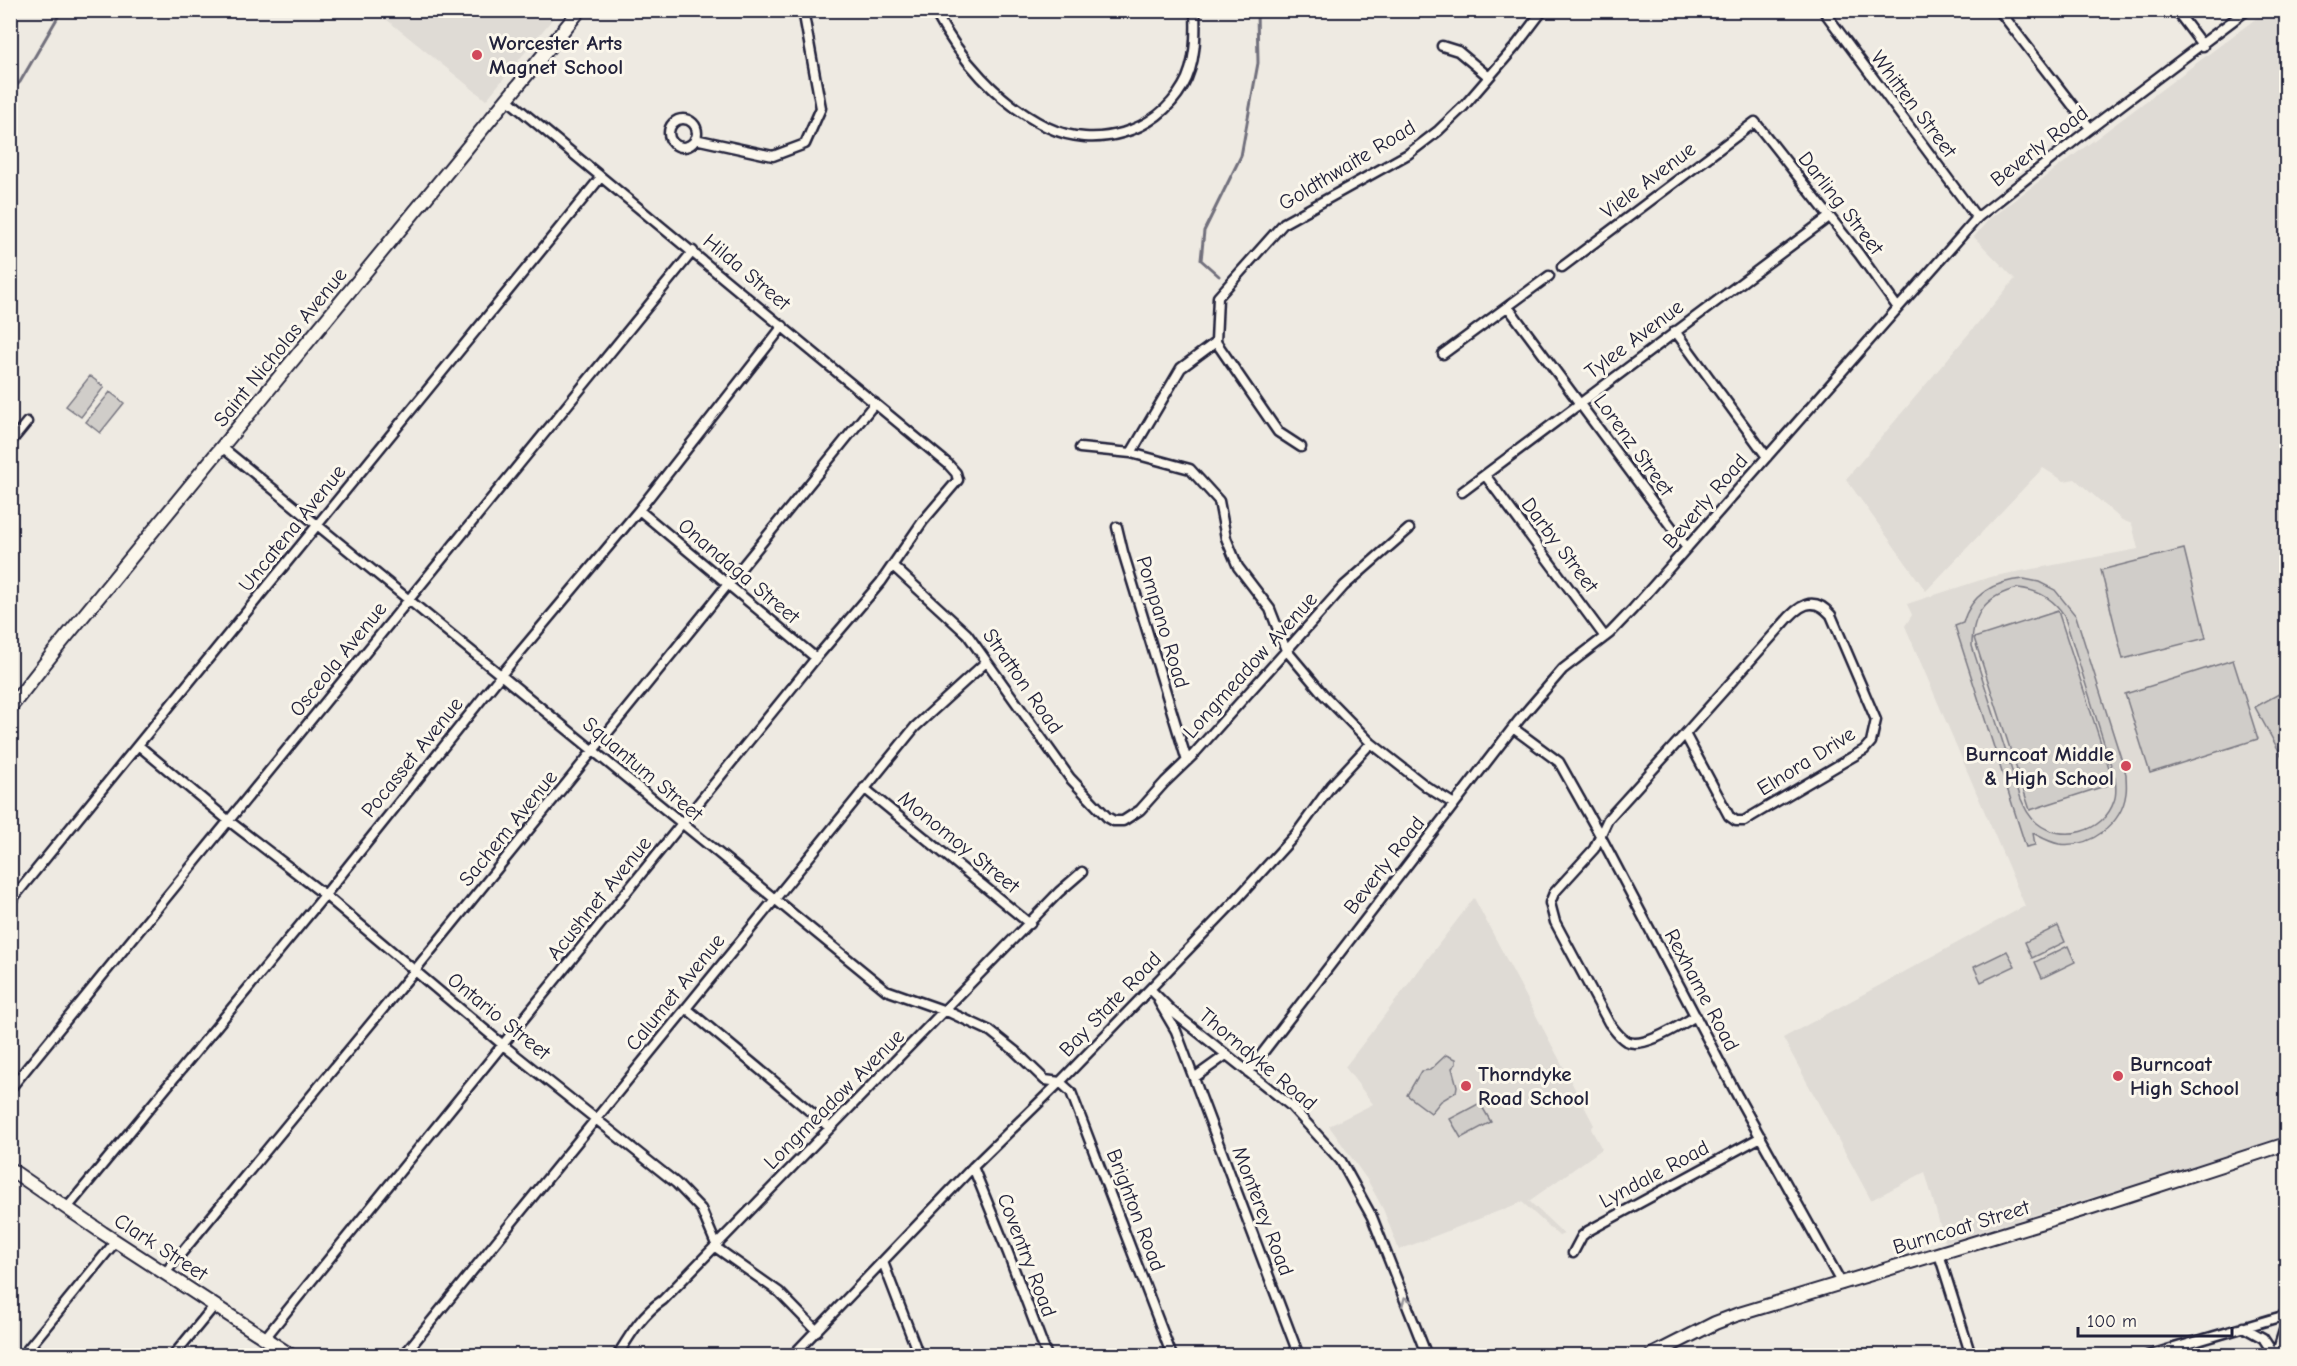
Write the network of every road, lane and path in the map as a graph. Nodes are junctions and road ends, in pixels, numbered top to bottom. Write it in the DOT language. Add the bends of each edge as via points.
graph roads {
  1 [pos="580,10"];
  2 [pos="803,10"];
  3 [pos="934,10"];
  4 [pos="1195,10"];
  5 [pos="1823,10"];
  6 [pos="1999,10"];
  7 [pos="2176,10"];
  8 [pos="2247,10"];
  9 [pos="1538,12"];
  10 [pos="1442,46"];
  11 [pos="2203,46"];
  12 [pos="1489,77"];
  13 [pos="507,99"];
  14 [pos="1755,122"];
  15 [pos="2090,128"];
  16 [pos="695,139"];
  17 [pos="601,177"];
  18 [pos="1829,217"];
  19 [pos="1977,218"];
  20 [pos="693,251"];
  21 [pos="1562,267"];
  22 [pos="1549,276"];
  23 [pos="1508,307"];
  24 [pos="1898,308"];
  25 [pos="783,326"];
  26 [pos="1675,331"];
  27 [pos="1216,342"];
  28 [pos="1443,354"];
  29 [pos="1580,402"];
  30 [pos="876,403"];
  31 [pos="27,422"];
  32 [pos="10,443"];
  33 [pos="1301,447"];
  34 [pos="223,448"];
  35 [pos="1080,448"];
  36 [pos="1131,453"];
  37 [pos="1767,457"];
  38 [pos="1485,475"];
  39 [pos="958,479"];
  40 [pos="1462,492"];
  41 [pos="639,510"];
  42 [pos="317,524"];
  43 [pos="1118,527"];
  44 [pos="1409,529"];
  45 [pos="1687,548"];
  46 [pos="893,566"];
  47 [pos="727,585"];
  48 [pos="408,600"];
  49 [pos="1605,637"];
  50 [pos="1286,650"];
  51 [pos="816,658"];
  52 [pos="986,662"];
  53 [pos="501,675"];
  54 [pos="10,708"];
  55 [pos="1513,728"];
  56 [pos="1686,734"];
  57 [pos="1371,743"];
  58 [pos="138,745"];
  59 [pos="594,751"];
  60 [pos="1187,761"];
  61 [pos="864,788"];
  62 [pos="1454,804"];
  63 [pos="229,820"];
  64 [pos="1117,821"];
  65 [pos="682,825"];
  66 [pos="1600,835"];
  67 [pos="1082,872"];
  68 [pos="325,894"];
  69 [pos="774,899"];
  70 [pos="10,902"];
  71 [pos="1030,924"];
  72 [pos="416,970"];
  73 [pos="1150,989"];
  74 [pos="686,1008"];
  75 [pos="945,1011"];
  76 [pos="1696,1016"];
  77 [pos="503,1045"];
  78 [pos="1226,1055"];
  79 [pos="1248,1072"];
  80 [pos="1194,1078"];
  81 [pos="1060,1082"];
  82 [pos="10,1089"];
  83 [pos="596,1117"];
  84 [pos="830,1128"];
  85 [pos="1761,1137"];
  86 [pos="2286,1144"];
  87 [pos="973,1167"];
  88 [pos="13,1175"];
  89 [pos="67,1208"];
  90 [pos="116,1241"];
  91 [pos="716,1245"];
  92 [pos="1573,1253"];
  93 [pos="1939,1254"];
  94 [pos="882,1262"];
  95 [pos="165,1273"];
  96 [pos="1842,1284"];
  97 [pos="214,1305"];
  98 [pos="2286,1315"];
  99 [pos="2286,1324"];
  100 [pos="2242,1327"];
  101 [pos="817,1331"];
  102 [pos="266,1338"];
  103 [pos="1668,1352"];
  104 [pos="794,1355"];
  105 [pos="22,1356"];
  106 [pos="173,1356"];
  107 [pos="292,1356"];
  108 [pos="403,1356"];
  109 [pos="617,1356"];
  110 [pos="919,1356"];
  111 [pos="1047,1356"];
  112 [pos="1172,1356"];
  113 [pos="1299,1356"];
  114 [pos="1427,1356"];
  115 [pos="1650,1356"];
  116 [pos="1971,1356"];
  117 [pos="2147,1356"];
  118 [pos="2275,1356"];
  1 -- 13 [label="street, Saint Nicholas Avenue"];
  2 -- 16 [label="street" via="821,108 805,144 773,156"];
  3 -- 4 [label="street" via="966,59 1017,109 1050,128 1097,138 1120,135 1141,126 1161,113 1178,93 1191,67"];
  5 -- 19 [label="street, Whitten Street"];
  6 -- 15 [label="street"];
  7 -- 11 [label="street"];
  8 -- 11 [label="street, Beverly Road"];
  9 -- 12 [label="street, Goldthwaite Road"];
  10 -- 12 [label="street" via="1458,51"];
  11 -- 15 [label="street, Beverly Road"];
  12 -- 27 [label="street, Goldthwaite Road" via="1464,106 1408,154 1284,223 1218,297"];
  13 -- 17 [label="street, Hilda Street"];
  13 -- 34 [label="street, Saint Nicholas Avenue"];
  14 -- 18 [label="street, Darling Street"];
  14 -- 21 [label="street, Viele Avenue"];
  15 -- 19 [label="street, Beverly Road"];
  17 -- 20 [label="street, Hilda Street"];
  17 -- 42 [label="street, Uncatena Avenue"];
  18 -- 24 [label="street, Darling Street"];
  18 -- 26 [label="street, Tylee Avenue"];
  19 -- 24 [label="street, Beverly Road"];
  20 -- 25 [label="street, Hilda Street"];
  20 -- 48 [label="street, Osceola Avenue"];
  22 -- 23 [label="street"];
  23 -- 28 [label="street"];
  23 -- 29 [label="street, Lorenz Street"];
  24 -- 37 [label="street, Beverly Road"];
  25 -- 30 [label="street, Hilda Street"];
  25 -- 41 [label="street, Pocasset Avenue"];
  26 -- 29 [label="street, Tylee Avenue"];
  26 -- 37 [label="street"];
  27 -- 33 [label="street" via="1278,432"];
  27 -- 36 [label="street" via="1181,368"];
  29 -- 38 [label="street, Tylee Avenue"];
  29 -- 45 [label="street, Lorenz Street"];
  30 -- 39 [label="street, Hilda Street" via="948,464"];
  30 -- 47 [label="street, Sachem Avenue"];
  31 -- 32 [label="street"];
  34 -- 42 [label="street, Squantum Street"];
  34 -- 54 [label="street, Saint Nicholas Avenue"];
  35 -- 36 [label="street"];
  36 -- 50 [label="street" via="1190,469 1219,501 1226,538 1238,567 1270,609"];
  37 -- 45 [label="street, Beverly Road"];
  38 -- 40 [label="street, Tylee Avenue"];
  38 -- 49 [label="street, Darby Street"];
  39 -- 46 [label="street, Acushnet Avenue"];
  41 -- 47 [label="street, Onandaga Street"];
  41 -- 53 [label="street, Pocasset Avenue"];
  42 -- 48 [label="street, Squantum Street"];
  42 -- 58 [label="street, Uncatena Avenue"];
  43 -- 60 [label="street, Pompano Road"];
  44 -- 50 [label="street, Longmeadow Avenue" via="1344,586"];
  45 -- 49 [label="street, Beverly Road"];
  46 -- 51 [label="street, Acushnet Avenue"];
  46 -- 52 [label="street, Stratton Road" via="960,626"];
  47 -- 51 [label="street, Onandaga Street"];
  47 -- 59 [label="street, Sachem Avenue"];
  48 -- 53 [label="street, Squantum Street"];
  48 -- 63 [label="street, Osceola Avenue"];
  49 -- 55 [label="street, Beverly Road" via="1563,669"];
  50 -- 57 [label="street"];
  50 -- 60 [label="street, Longmeadow Avenue"];
  51 -- 65 [label="street, Acushnet Avenue"];
  52 -- 61 [label="street, Calumet Avenue" via="925,717"];
  52 -- 64 [label="street, Stratton Road" via="1070,778 1107,817"];
  53 -- 59 [label="street, Squantum Street"];
  53 -- 68 [label="street, Pocasset Avenue"];
  55 -- 62 [label="street, Beverly Road"];
  55 -- 66 [label="street, Rexhame Road" via="1559,762"];
  56 -- 56 [label="street, Elnora Drive" via="1789,617 1806,604 1816,603 1831,615 1876,720 1871,742 1864,750 1744,821 1729,816"];
  56 -- 66 [label="street, Elnora Drive" via="1608,819"];
  57 -- 62 [label="street"];
  57 -- 73 [label="street, Bay State Road" via="1331,786 1298,832"];
  58 -- 63 [label="street, Ontario Street"];
  58 -- 70 [label="street, Uncatena Avenue"];
  59 -- 65 [label="street, Squantum Street"];
  59 -- 72 [label="street, Sachem Avenue"];
  60 -- 64 [label="street, Longmeadow Avenue" via="1140,810"];
  61 -- 69 [label="street, Calumet Avenue"];
  61 -- 71 [label="street, Monomoy Street"];
  62 -- 79 [label="street, Beverly Road"];
  63 -- 68 [label="street, Ontario Street"];
  63 -- 82 [label="street, Osceola Avenue"];
  65 -- 69 [label="street, Squantum Street"];
  65 -- 77 [label="street, Acushnet Avenue"];
  66 -- 76 [label="street, Rexhame Road"];
  66 -- 76 [label="street, Elnora Drive" via="1594,849 1554,893 1550,903 1555,922 1609,1023 1627,1042 1647,1042"];
  67 -- 71 [label="street, Longmeadow Avenue"];
  68 -- 72 [label="street, Ontario Street"];
  68 -- 89 [label="street, Pocasset Avenue"];
  69 -- 74 [label="street, Calumet Avenue"];
  69 -- 75 [label="street, Squantum Street" via="886,990"];
  71 -- 75 [label="street, Longmeadow Avenue"];
  72 -- 77 [label="street, Ontario Street"];
  72 -- 95 [label="street, Sachem Avenue"];
  73 -- 78 [label="street, Thorndyke Road"];
  73 -- 80 [label="street, Monterey Road" via="1176,1031"];
  73 -- 81 [label="street, Bay State Road"];
  74 -- 83 [label="street, Calumet Avenue"];
  74 -- 84 [label="street"];
  75 -- 81 [label="street, Squantum Street" via="990,1031 1045,1080"];
  75 -- 84 [label="street, Longmeadow Avenue"];
  76 -- 85 [label="street, Rexhame Road"];
  77 -- 83 [label="street, Ontario Street"];
  77 -- 102 [label="street, Acushnet Avenue"];
  78 -- 79 [label="street, Thorndyke Road"];
  78 -- 80 [label="street"];
  114 -- 79 [label="street, Thorndyke Road, one-way" via="1372,1217 1352,1178 1291,1106"];
  80 -- 113 [label="street, Monterey Road"];
  81 -- 87 [label="street, Bay State Road"];
  81 -- 112 [label="street, Brighton Road" via="1071,1092"];
  83 -- 91 [label="street, Ontario Street" via="685,1191 701,1209"];
  83 -- 108 [label="street, Calumet Avenue"];
  84 -- 91 [label="street, Longmeadow Avenue"];
  85 -- 92 [label="street, Lyndale Road" via="1588,1231"];
  85 -- 96 [label="street, Rexhame Road"];
  86 -- 93 [label="street, Burncoat Street"];
  87 -- 94 [label="street, Bay State Road"];
  87 -- 111 [label="street, Coventry Road"];
  88 -- 89 [label="street, Clark Street"];
  89 -- 90 [label="street, Clark Street"];
  90 -- 95 [label="street, Clark Street"];
  90 -- 105 [label="street"];
  91 -- 101 [label="street, Ontario Street" via="779,1292"];
  91 -- 109 [label="street, Longmeadow Avenue" via="644,1317"];
  93 -- 96 [label="street, Burncoat Street"];
  93 -- 116 [label="street"];
  94 -- 101 [label="street, Bay State Road"];
  94 -- 110 [label="street"];
  95 -- 97 [label="street, Clark Street"];
  96 -- 103 [label="street, Burncoat Street" via="1714,1323"];
  97 -- 102 [label="street, Clark Street"];
  97 -- 106 [label="street"];
  98 -- 100 [label="street"];
  99 -- 118 [label="street"];
  100 -- 117 [label="street"];
  100 -- 118 [label="street" via="2263,1338"];
  101 -- 104 [label="street, Bay State Road"];
  102 -- 107 [label="street, Clark Street"];
  103 -- 115 [label="street, Burncoat Street"];
}
